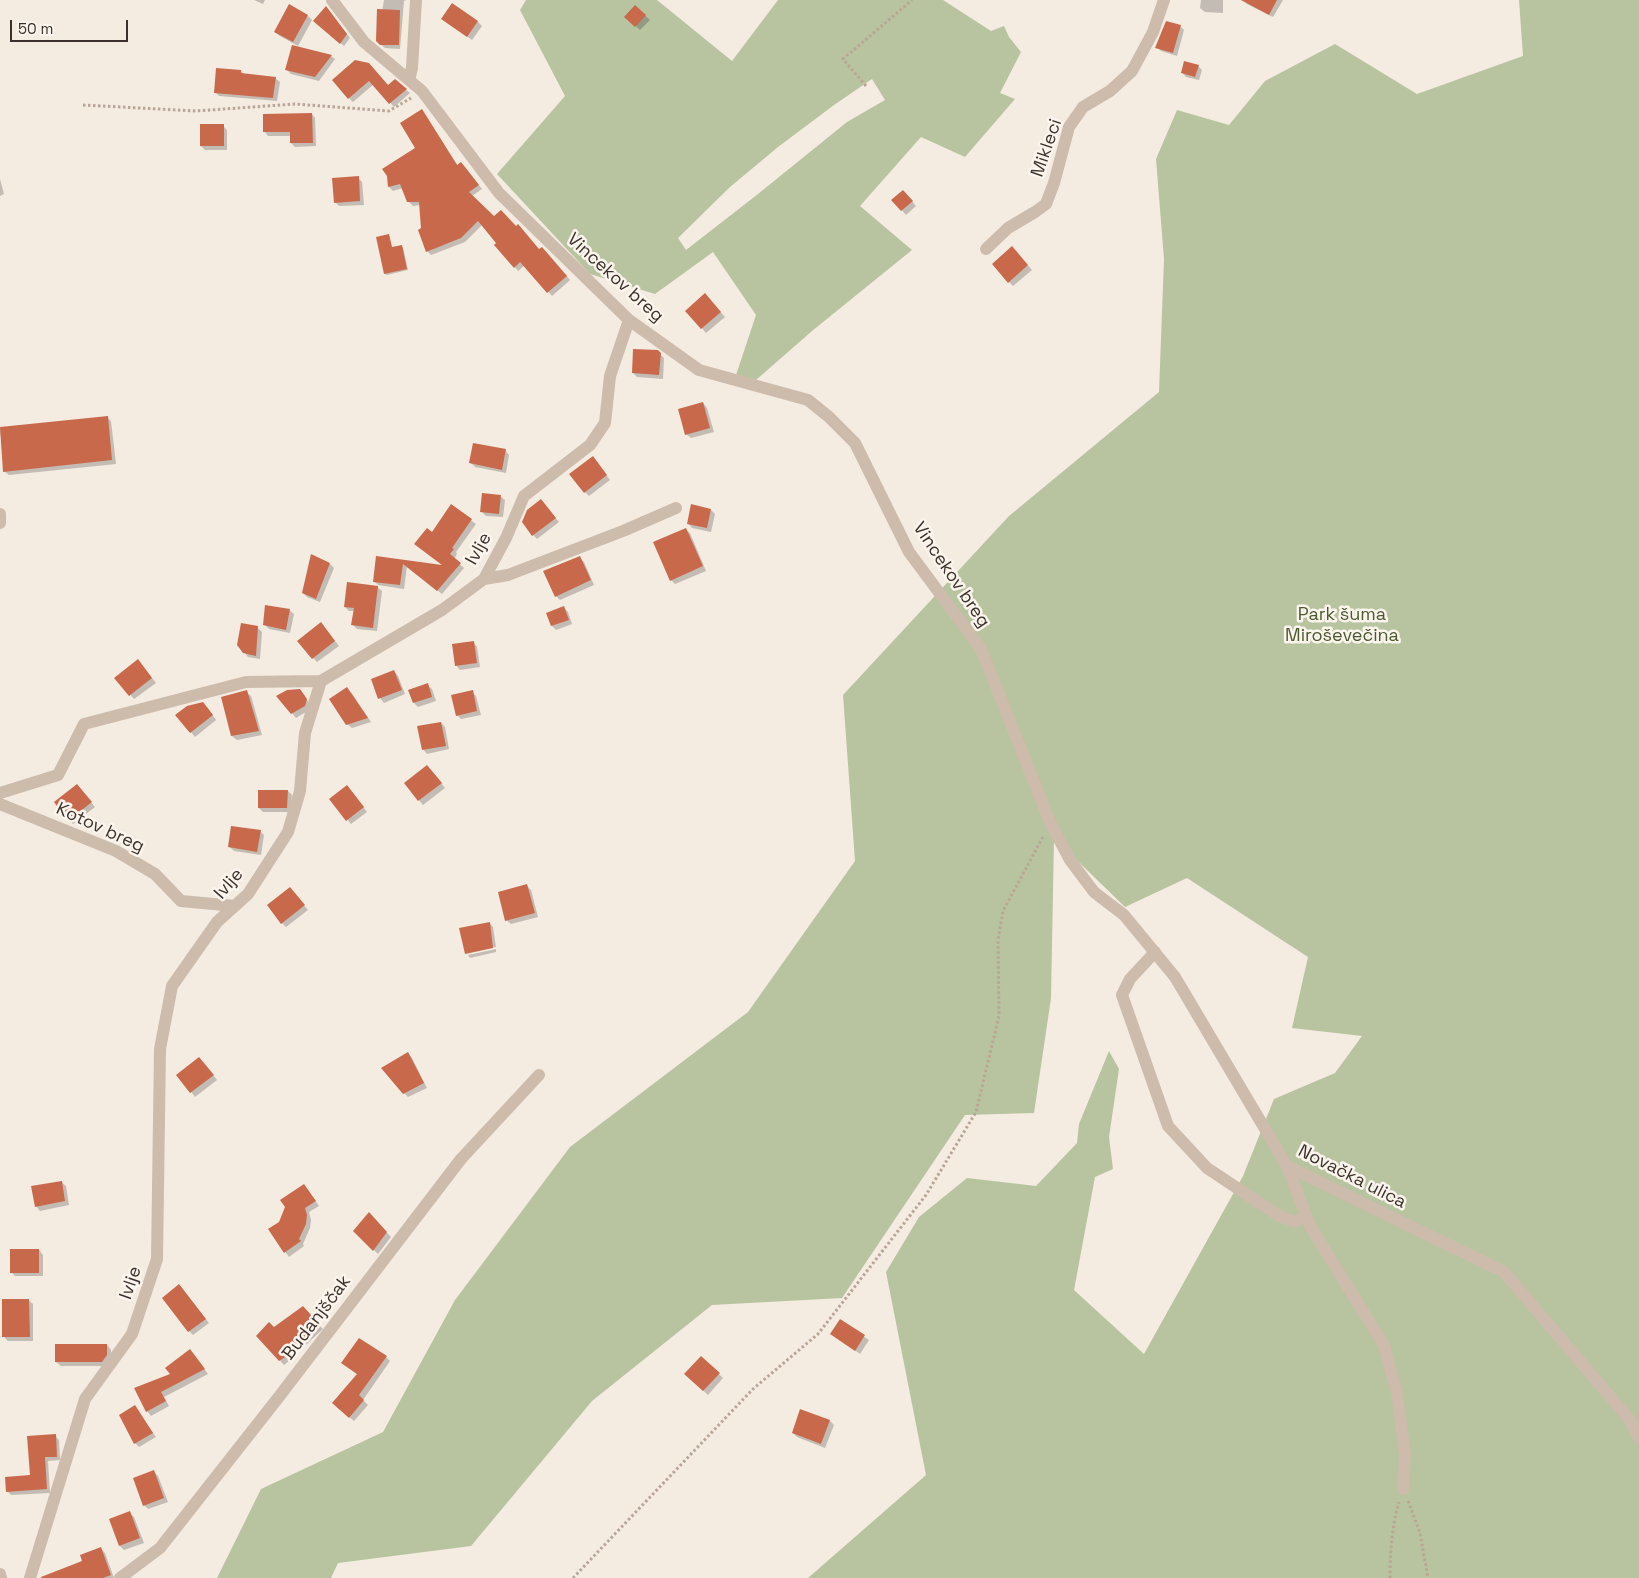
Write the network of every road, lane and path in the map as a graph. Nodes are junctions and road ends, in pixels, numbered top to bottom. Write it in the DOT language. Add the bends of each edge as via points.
graph roads {
  1 [pos="332,0"];
  2 [pos="416,0"];
  3 [pos="912,0"];
  4 [pos="1164,0"];
  5 [pos="409,80"];
  6 [pos="866,86"];
  7 [pos="422,92"];
  8 [pos="83,105"];
  9 [pos="986,249"];
  10 [pos="629,320"];
  11 [pos="676,508"];
  12 [pos="0,514"];
  13 [pos="0,522"];
  14 [pos="484,579"];
  15 [pos="321,681"];
  16 [pos="0,793"];
  17 [pos="0,804"];
  18 [pos="1050,822"];
  19 [pos="235,906"];
  20 [pos="1155,952"];
  21 [pos="539,1075"];
  22 [pos="1287,1166"];
  23 [pos="1306,1215"];
  24 [pos="1639,1438"];
  25 [pos="1403,1489"];
  26 [pos="0,1574"];
  27 [pos="1,1578"];
  28 [pos="30,1578"];
  29 [pos="120,1578"];
  30 [pos="573,1578"];
  31 [pos="1390,1578"];
  32 [pos="1428,1578"];
  1 -- 5 [label="street, Vincekov breg" via="364,42"];
  2 -- 5 [label="street"];
  3 -- 6 [label="path" via="843,59"];
  4 -- 9 [label="street, Mikleci" via="1153,32 1132,71 1110,91 1083,107 1069,127 1046,204 1008,228"];
  5 -- 7 [label="street, Vincekov breg"];
  7 -- 8 [label="path" via="389,111 295,104 196,111"];
  7 -- 10 [label="street, Vincekov breg" via="498,193"];
  10 -- 14 [label="street, Ivlje" via="610,376 605,423 590,444 524,496"];
  10 -- 18 [label="street, Vincekov breg" via="699,370 808,400 855,443 909,552 980,649"];
  11 -- 14 [label="street" via="508,575"];
  12 -- 13 [label="street"];
  14 -- 15 [label="street, Ivlje" via="442,610"];
  15 -- 16 [label="street" via="246,682 84,724 58,775"];
  15 -- 19 [label="street, Ivlje" via="305,733 300,791 288,832 248,894"];
  17 -- 19 [label="street, Kotov breg" via="116,851 155,874 181,901"];
  18 -- 20 [label="street, Novačka ulica" via="1070,860 1094,892 1124,915"];
  18 -- 30 [label="path" via="1003,911 998,940 999,1016 976,1112 926,1195 818,1334 753,1389"];
  19 -- 28 [label="street, Ivlje" via="217,922 172,986 160,1049 157,1260 132,1334 85,1399"];
  20 -- 22 [label="street, Novačka ulica" via="1175,977"];
  20 -- 23 [label="street" via="1130,979 1122,995 1168,1126 1207,1168 1279,1216 1295,1222"];
  21 -- 29 [label="street, Budanjščak" via="461,1159 160,1548"];
  22 -- 23 [label="street"];
  22 -- 24 [label="street, Novačka ulica" via="1504,1272 1630,1420"];
  23 -- 25 [label="street" via="1384,1345 1397,1393 1405,1455"];
  25 -- 31 [label="path" via="1395,1516"];
  25 -- 32 [label="path" via="1420,1533"];
  26 -- 27 [label="street"];
}
